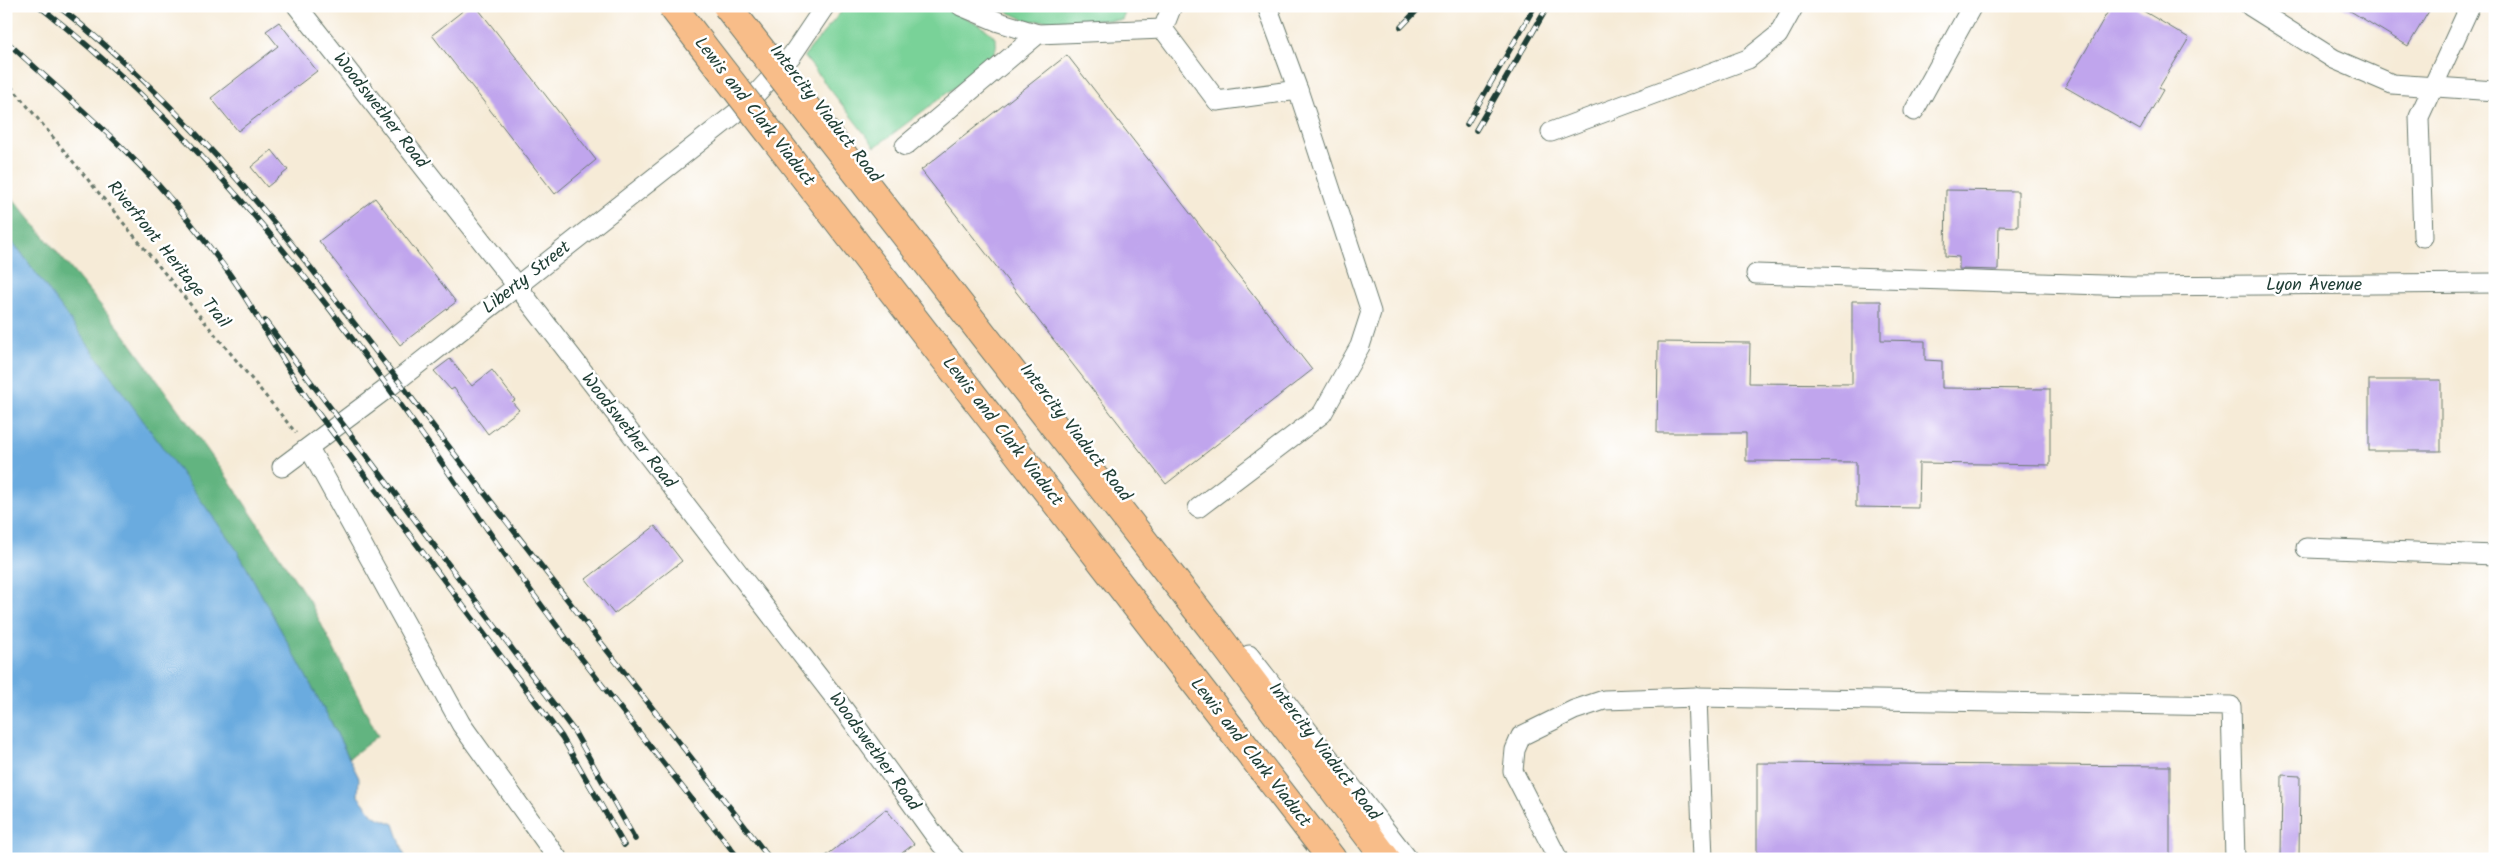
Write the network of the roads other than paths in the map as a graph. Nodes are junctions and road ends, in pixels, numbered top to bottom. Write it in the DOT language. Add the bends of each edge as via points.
graph roads {
  1 [pos="297,6"];
  2 [pos="672,6"];
  3 [pos="727,6"];
  4 [pos="742,6"];
  5 [pos="825,6"];
  6 [pos="961,6"];
  7 [pos="1172,6"];
  8 [pos="1268,6"];
  9 [pos="1794,6"];
  10 [pos="1972,6"];
  11 [pos="2250,6"];
  12 [pos="2470,6"];
  13 [pos="1163,29"];
  14 [pos="1038,34"];
  15 [pos="785,63"];
  16 [pos="2432,86"];
  17 [pos="1298,90"];
  18 [pos="2495,91"];
  19 [pos="1914,112"];
  20 [pos="1551,132"];
  21 [pos="905,146"];
  22 [pos="2423,238"];
  23 [pos="1756,274"];
  24 [pos="2495,283"];
  25 [pos="517,286"];
  26 [pos="309,448"];
  27 [pos="282,467"];
  28 [pos="1198,508"];
  29 [pos="2306,548"];
  30 [pos="2495,555"];
  31 [pos="1697,697"];
  32 [pos="558,859"];
  33 [pos="955,859"];
  34 [pos="1332,859"];
  35 [pos="1386,859"];
  36 [pos="1408,859"];
  37 [pos="1558,859"];
  38 [pos="1703,859"];
  39 [pos="2234,859"];
  1 -- 25 [label="street, Woodswether Road"];
  2 -- 34 [label="highway, Lewis and Clark Viaduct, bridge"];
  3 -- 35 [label="highway, bridge" via="1217,635"];
  4 -- 15 [label="street, Intercity Viaduct Road"];
  5 -- 15 [label="street, Liberty Street"];
  6 -- 14 [label="street"];
  7 -- 13 [label="street"];
  8 -- 17 [label="street"];
  9 -- 20 [label="street" via="1778,35 1748,59"];
  10 -- 19 [label="street"];
  11 -- 16 [label="street" via="2334,59 2392,84"];
  12 -- 16 [label="street"];
  13 -- 14 [label="street"];
  13 -- 17 [label="street" via="1217,101"];
  14 -- 21 [label="street"];
  15 -- 25 [label="street, Liberty Street" via="744,106"];
  15 -- 36 [label="street, Intercity Viaduct Road"];
  16 -- 18 [label="street"];
  16 -- 22 [label="street" via="2419,117"];
  17 -- 28 [label="street" via="1371,312 1360,346 1322,414"];
  23 -- 24 [label="street, Lyon Avenue" via="2133,286"];
  25 -- 26 [label="street, Liberty Street"];
  25 -- 33 [label="street, Woodswether Road"];
  26 -- 27 [label="street, Liberty Street"];
  26 -- 32 [label="street" via="461,724"];
  29 -- 30 [label="street"];
  31 -- 37 [label="street" via="1604,700 1574,710 1521,736 1515,750 1513,771"];
  31 -- 38 [label="street"];
  31 -- 39 [label="street" via="2231,706"];
}
